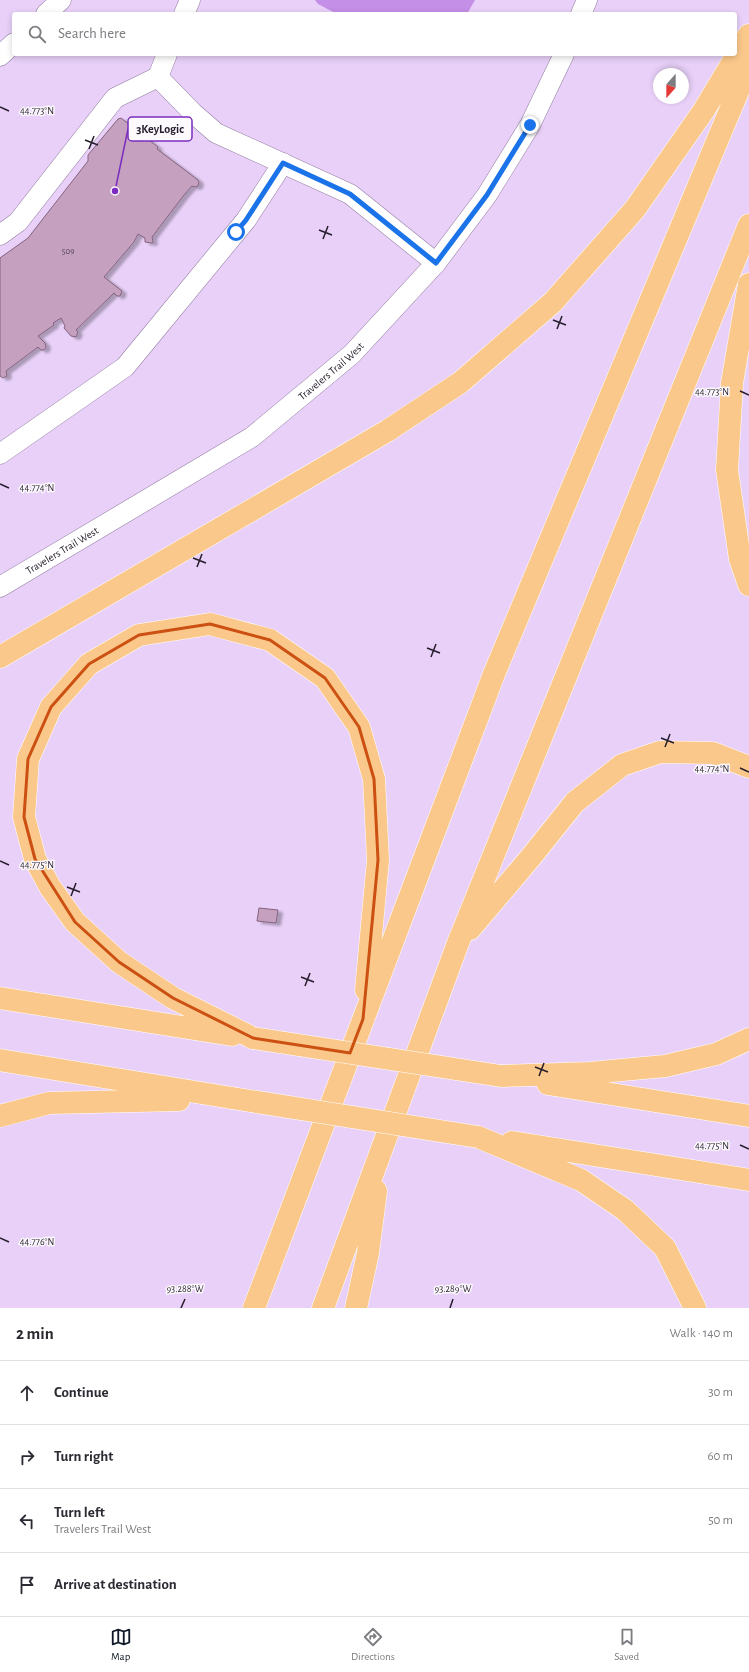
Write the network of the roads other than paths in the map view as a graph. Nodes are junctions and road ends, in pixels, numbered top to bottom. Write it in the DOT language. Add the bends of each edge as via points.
graph roads {
  1 [pos="62,0"];
  2 [pos="190,0"];
  3 [pos="588,0"];
  4 [pos="48,12"];
  5 [pos="185,12"];
  6 [pos="583,12"];
  7 [pos="749,35"];
  8 [pos="12,45"];
  9 [pos="737,55"];
  10 [pos="0,56"];
  11 [pos="166,56"];
  12 [pos="563,56"];
  13 [pos="736,56"];
  14 [pos="749,65"];
  15 [pos="158,77"];
  16 [pos="283,163"];
  17 [pos="749,225"];
  18 [pos="0,235"];
  19 [pos="436,263"];
  20 [pos="749,284"];
  21 [pos="0,454"];
  22 [pos="749,585"];
  23 [pos="0,587"];
  24 [pos="0,657"];
  25 [pos="749,767"];
  26 [pos="458,943"];
  27 [pos="0,998"];
  28 [pos="363,1020"];
  29 [pos="253,1038"];
  30 [pos="749,1039"];
  31 [pos="0,1060"];
  32 [pos="501,1076"];
  33 [pos="232,1098"];
  34 [pos="0,1116"];
  35 [pos="749,1116"];
  36 [pos="478,1137"];
  37 [pos="381,1154"];
  38 [pos="749,1180"];
  39 [pos="265,1280"];
  40 [pos="240,1308"];
  41 [pos="254,1308"];
  42 [pos="323,1308"];
  43 [pos="356,1308"];
  44 [pos="695,1308"];
  1 -- 4 [label="street"];
  2 -- 5 [label="street"];
  3 -- 6 [label="street"];
  7 -- 9 [label="highway"];
  8 -- 10 [label="street"];
  11 -- 15 [label="street"];
  12 -- 19 [label="street, Travelers Trail West" via="530,125 487,195"];
  13 -- 24 [label="highway" via="704,110 635,209 553,302 461,382 387,431"];
  14 -- 28 [label="highway" via="494,674"];
  15 -- 16 [label="street" via="216,133"];
  15 -- 18 [label="street" via="115,98 18,222"];
  16 -- 19 [label="street" via="350,194"];
  16 -- 21 [label="street" via="246,220 125,368"];
  17 -- 26 [label="highway"];
  19 -- 23 [label="street, Travelers Trail West" via="352,354 252,437"];
  20 -- 22 [label="highway" via="732,383 727,470 740,559"];
  25 -- 26 [label="highway" via="713,753 660,752 622,764 575,802"];
  26 -- 37 [label="highway"];
  27 -- 29 [label="highway"];
  28 -- 29 [label="highway" via="378,860 374,779 359,727 325,678 270,640 210,624 139,635 89,664 51,707 28,759 24,817 35,859 50,887 75,922 119,962 173,998"];
  28 -- 39 [label="highway"];
  29 -- 32 [label="highway, bridge"];
  30 -- 32 [label="highway" via="716,1054 665,1066"];
  31 -- 33 [label="highway"];
  32 -- 35 [label="highway"];
  33 -- 34 [label="highway" via="49,1103"];
  33 -- 36 [label="highway, bridge"];
  36 -- 38 [label="highway"];
  36 -- 44 [label="highway" via="580,1180 625,1210 665,1248"];
  37 -- 42 [label="highway"];
  37 -- 43 [label="highway" via="368,1253"];
  39 -- 40 [label="highway"];
  39 -- 41 [label="highway"];
}
